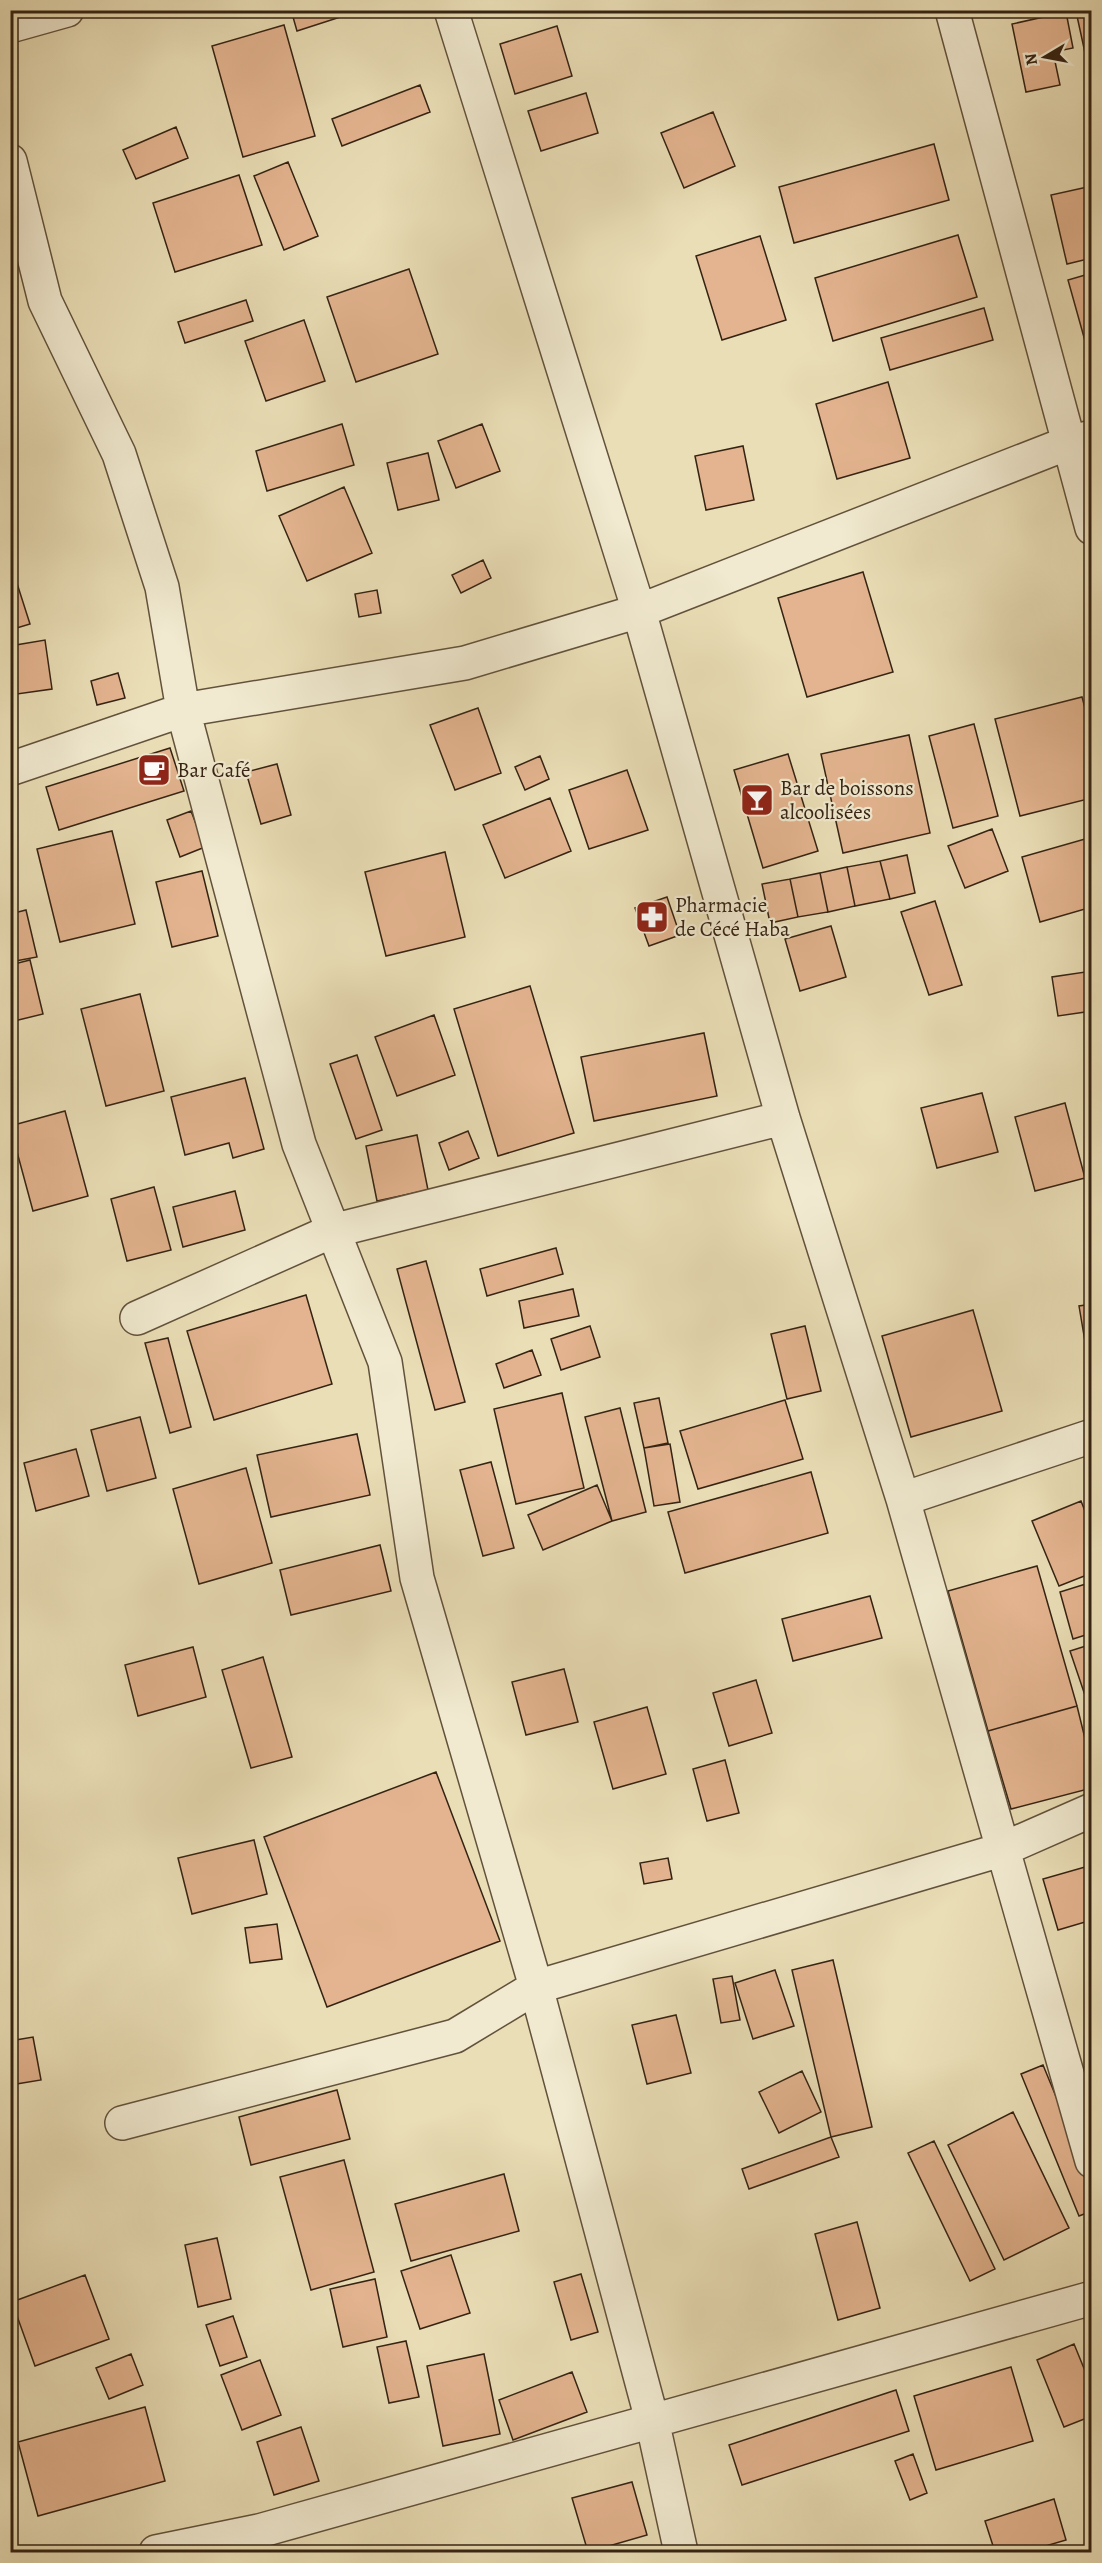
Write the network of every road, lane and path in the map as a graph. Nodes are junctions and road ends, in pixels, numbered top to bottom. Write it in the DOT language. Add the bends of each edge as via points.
graph roads {
  1 [pos="67,10"];
  2 [pos="451,10"];
  3 [pos="952,10"];
  4 [pos="10,26"];
  5 [pos="10,161"];
  6 [pos="1080,440"];
  7 [pos="1092,528"];
  8 [pos="639,611"];
  9 [pos="183,710"];
  10 [pos="10,769"];
  11 [pos="783,1118"];
  12 [pos="332,1231"];
  13 [pos="137,1318"];
  14 [pos="1092,1436"];
  15 [pos="903,1499"];
  16 [pos="1092,1810"];
  17 [pos="1001,1850"];
  18 [pos="536,1987"];
  19 [pos="122,2123"];
  20 [pos="1092,2161"];
  21 [pos="1092,2298"];
  22 [pos="652,2420"];
  23 [pos="156,2553"];
  24 [pos="681,2553"];
  1 -- 4 [label="street"];
  2 -- 8 [label="street"];
  3 -- 6 [label="street"];
  5 -- 9 [label="street" via="45,301 119,454 162,587"];
  6 -- 7 [label="street"];
  6 -- 8 [label="street"];
  8 -- 9 [label="street" via="465,663"];
  8 -- 11 [label="street"];
  9 -- 10 [label="street"];
  9 -- 12 [label="street" via="299,1144"];
  11 -- 12 [label="street"];
  11 -- 15 [label="street"];
  12 -- 13 [label="street"];
  12 -- 18 [label="street" via="385,1362 417,1578"];
  14 -- 15 [label="street"];
  15 -- 17 [label="street"];
  16 -- 17 [label="street"];
  17 -- 18 [label="street"];
  17 -- 20 [label="street"];
  18 -- 19 [label="street" via="455,2037"];
  18 -- 22 [label="street"];
  21 -- 22 [label="street"];
  22 -- 23 [label="street" via="260,2531"];
  22 -- 24 [label="street"];
}
